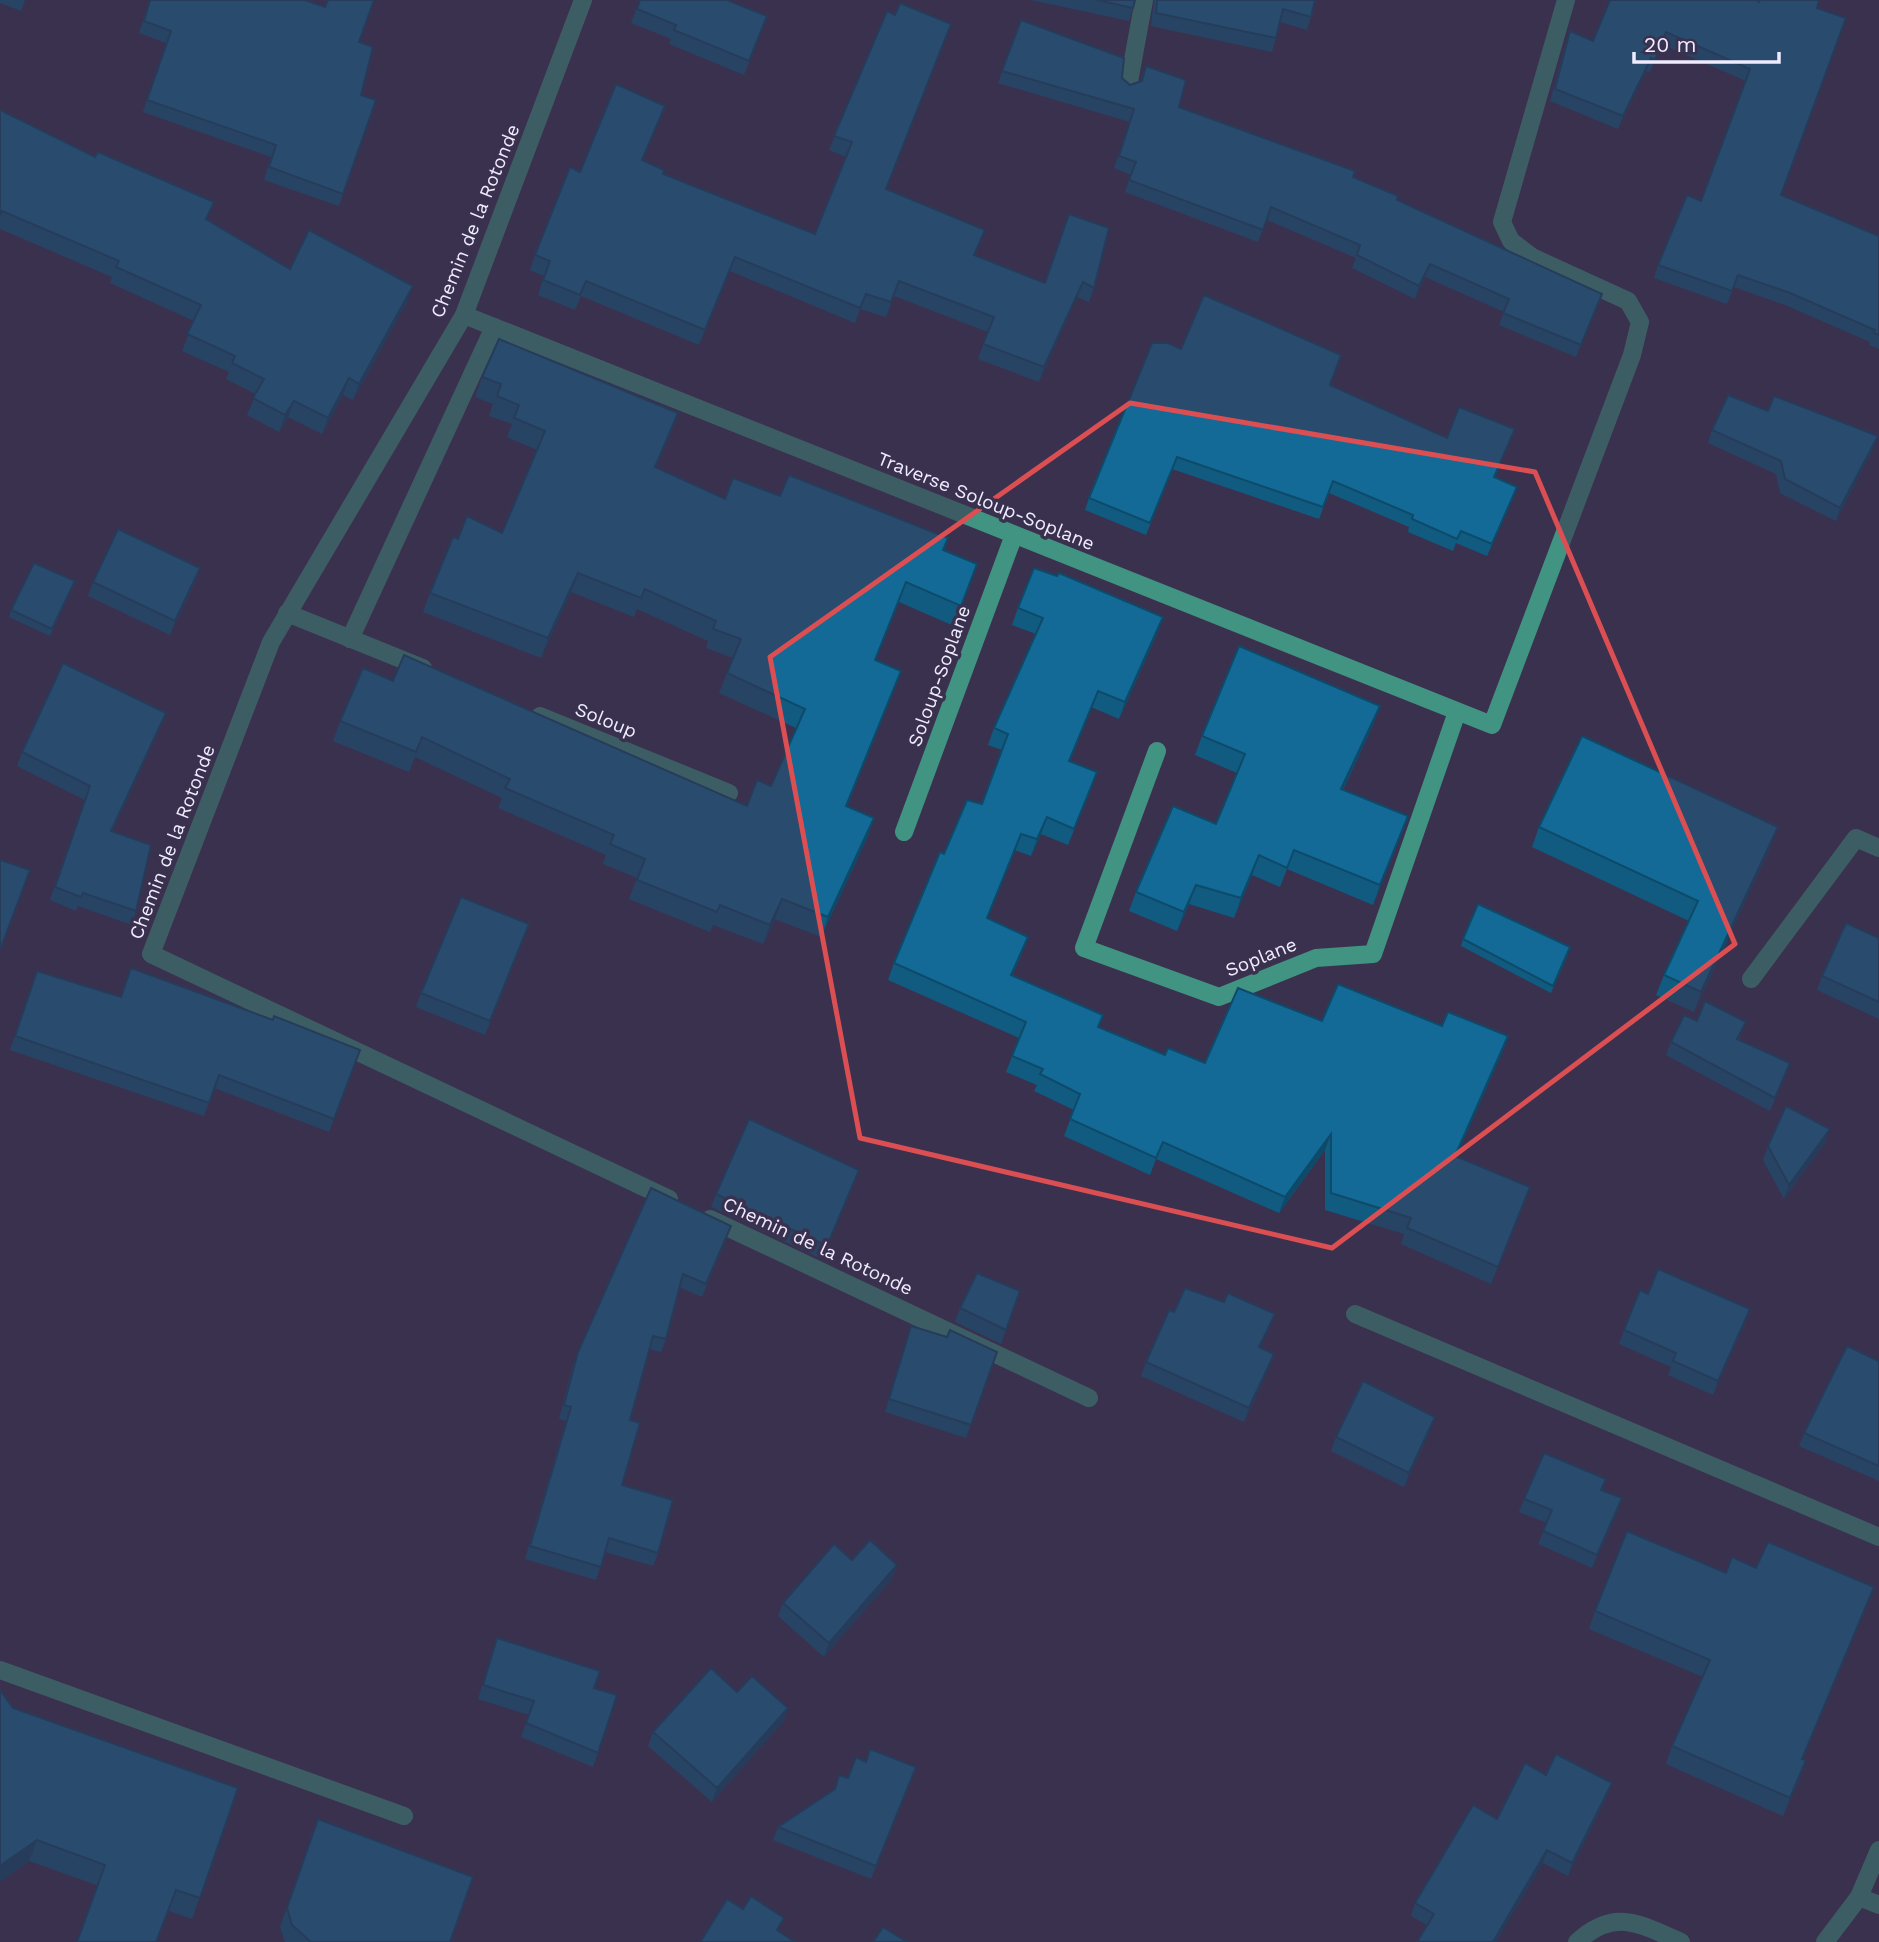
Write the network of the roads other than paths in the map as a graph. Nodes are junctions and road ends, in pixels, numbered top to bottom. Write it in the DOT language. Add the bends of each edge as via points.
graph roads {
  1 [pos="583,0"];
  2 [pos="1144,0"];
  3 [pos="1566,0"];
  4 [pos="1128,87"];
  5 [pos="464,315"];
  6 [pos="494,327"];
  7 [pos="1014,535"];
  8 [pos="287,613"];
  9 [pos="350,639"];
  10 [pos="439,674"];
  11 [pos="527,710"];
  12 [pos="1457,712"];
  13 [pos="1157,751"];
  14 [pos="729,793"];
  15 [pos="904,832"];
  16 [pos="1879,848"];
  17 [pos="1751,979"];
  18 [pos="1355,1314"];
  19 [pos="1088,1398"];
  20 [pos="1879,1537"];
  21 [pos="0,1670"];
  22 [pos="404,1816"];
  23 [pos="1879,1850"];
  24 [pos="1859,1897"];
  25 [pos="1879,1905"];
  26 [pos="1577,1942"];
  27 [pos="1681,1942"];
  28 [pos="1825,1942"];
  1 -- 5 [label="street, Chemin de la Rotonde"];
  2 -- 4 [label="street"];
  3 -- 12 [label="street, Traverse Soloup-Soplane" via="1502,222 1511,241 1532,257 1628,301 1640,321 1632,355 1492,725"];
  5 -- 6 [label="street, Traverse Soloup-Soplane"];
  5 -- 8 [label="street, Chemin de la Rotonde"];
  6 -- 7 [label="street, Traverse Soloup-Soplane"];
  6 -- 9 [label="street"];
  7 -- 12 [label="street, Traverse Soloup-Soplane"];
  7 -- 15 [label="street, Soloup-Soplane"];
  8 -- 9 [label="street"];
  8 -- 19 [label="street, Chemin de la Rotonde" via="271,642 151,954"];
  9 -- 10 [label="street"];
  11 -- 14 [label="street, Soloup"];
  12 -- 13 [label="street, Soplane" via="1373,954 1316,958 1219,997 1084,947"];
  16 -- 17 [label="street" via="1856,838"];
  18 -- 20 [label="street"];
  21 -- 22 [label="street"];
  23 -- 24 [label="street"];
  24 -- 25 [label="street"];
  24 -- 28 [label="street"];
  26 -- 27 [label="street" via="1594,1926 1618,1920"];
}
